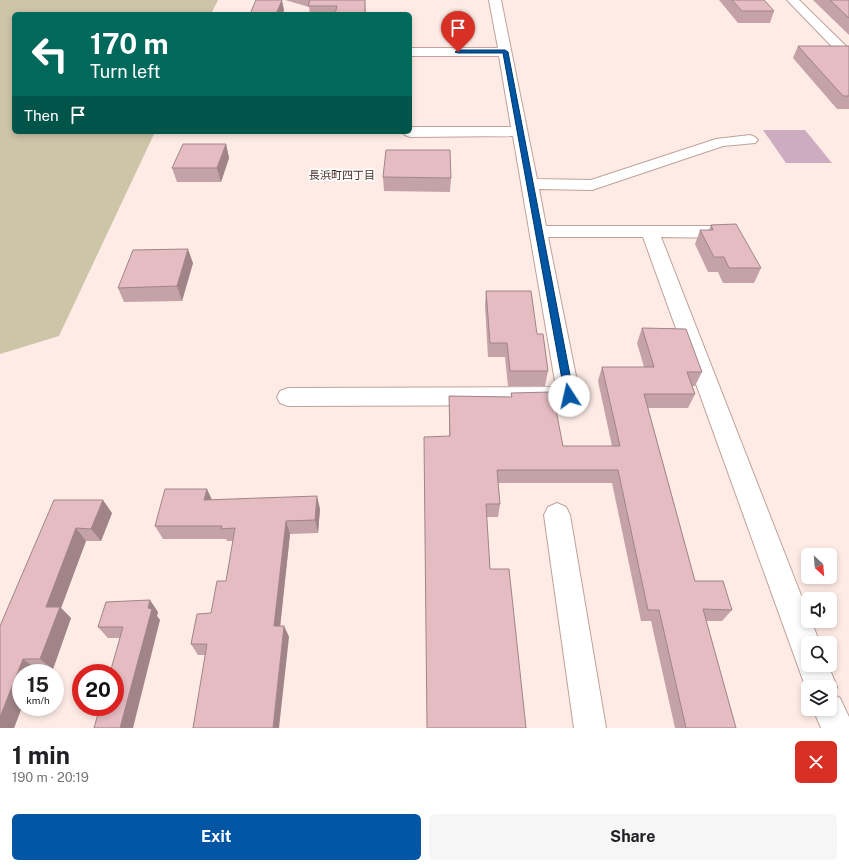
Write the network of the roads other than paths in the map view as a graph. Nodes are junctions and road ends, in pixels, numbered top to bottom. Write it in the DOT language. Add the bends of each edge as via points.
graph roads {
  1 [pos="495,0"];
  2 [pos="793,0"];
  3 [pos="412,52"];
  4 [pos="505,52"];
  5 [pos="849,56"];
  6 [pos="520,131"];
  7 [pos="412,132"];
  8 [pos="750,140"];
  9 [pos="530,184"];
  10 [pos="539,231"];
  11 [pos="650,231"];
  12 [pos="727,232"];
  13 [pos="288,396"];
  14 [pos="557,515"];
  15 [pos="802,636"];
  16 [pos="833,716"];
  17 [pos="590,728"];
  18 [pos="837,728"];
  1 -- 4 [label="lane"];
  2 -- 5 [label="lane"];
  3 -- 4 [label="lane"];
  4 -- 6 [label="lane"];
  6 -- 7 [label="lane"];
  6 -- 9 [label="lane"];
  8 -- 9 [label="lane" via="721,142 592,185"];
  9 -- 10 [label="lane"];
  10 -- 11 [label="lane"];
  10 -- 13 [label="lane" via="569,396"];
  11 -- 12 [label="lane"];
  11 -- 15 [label="lane"];
  14 -- 17 [label="lane"];
  16 -- 18 [label="lane"];
}
